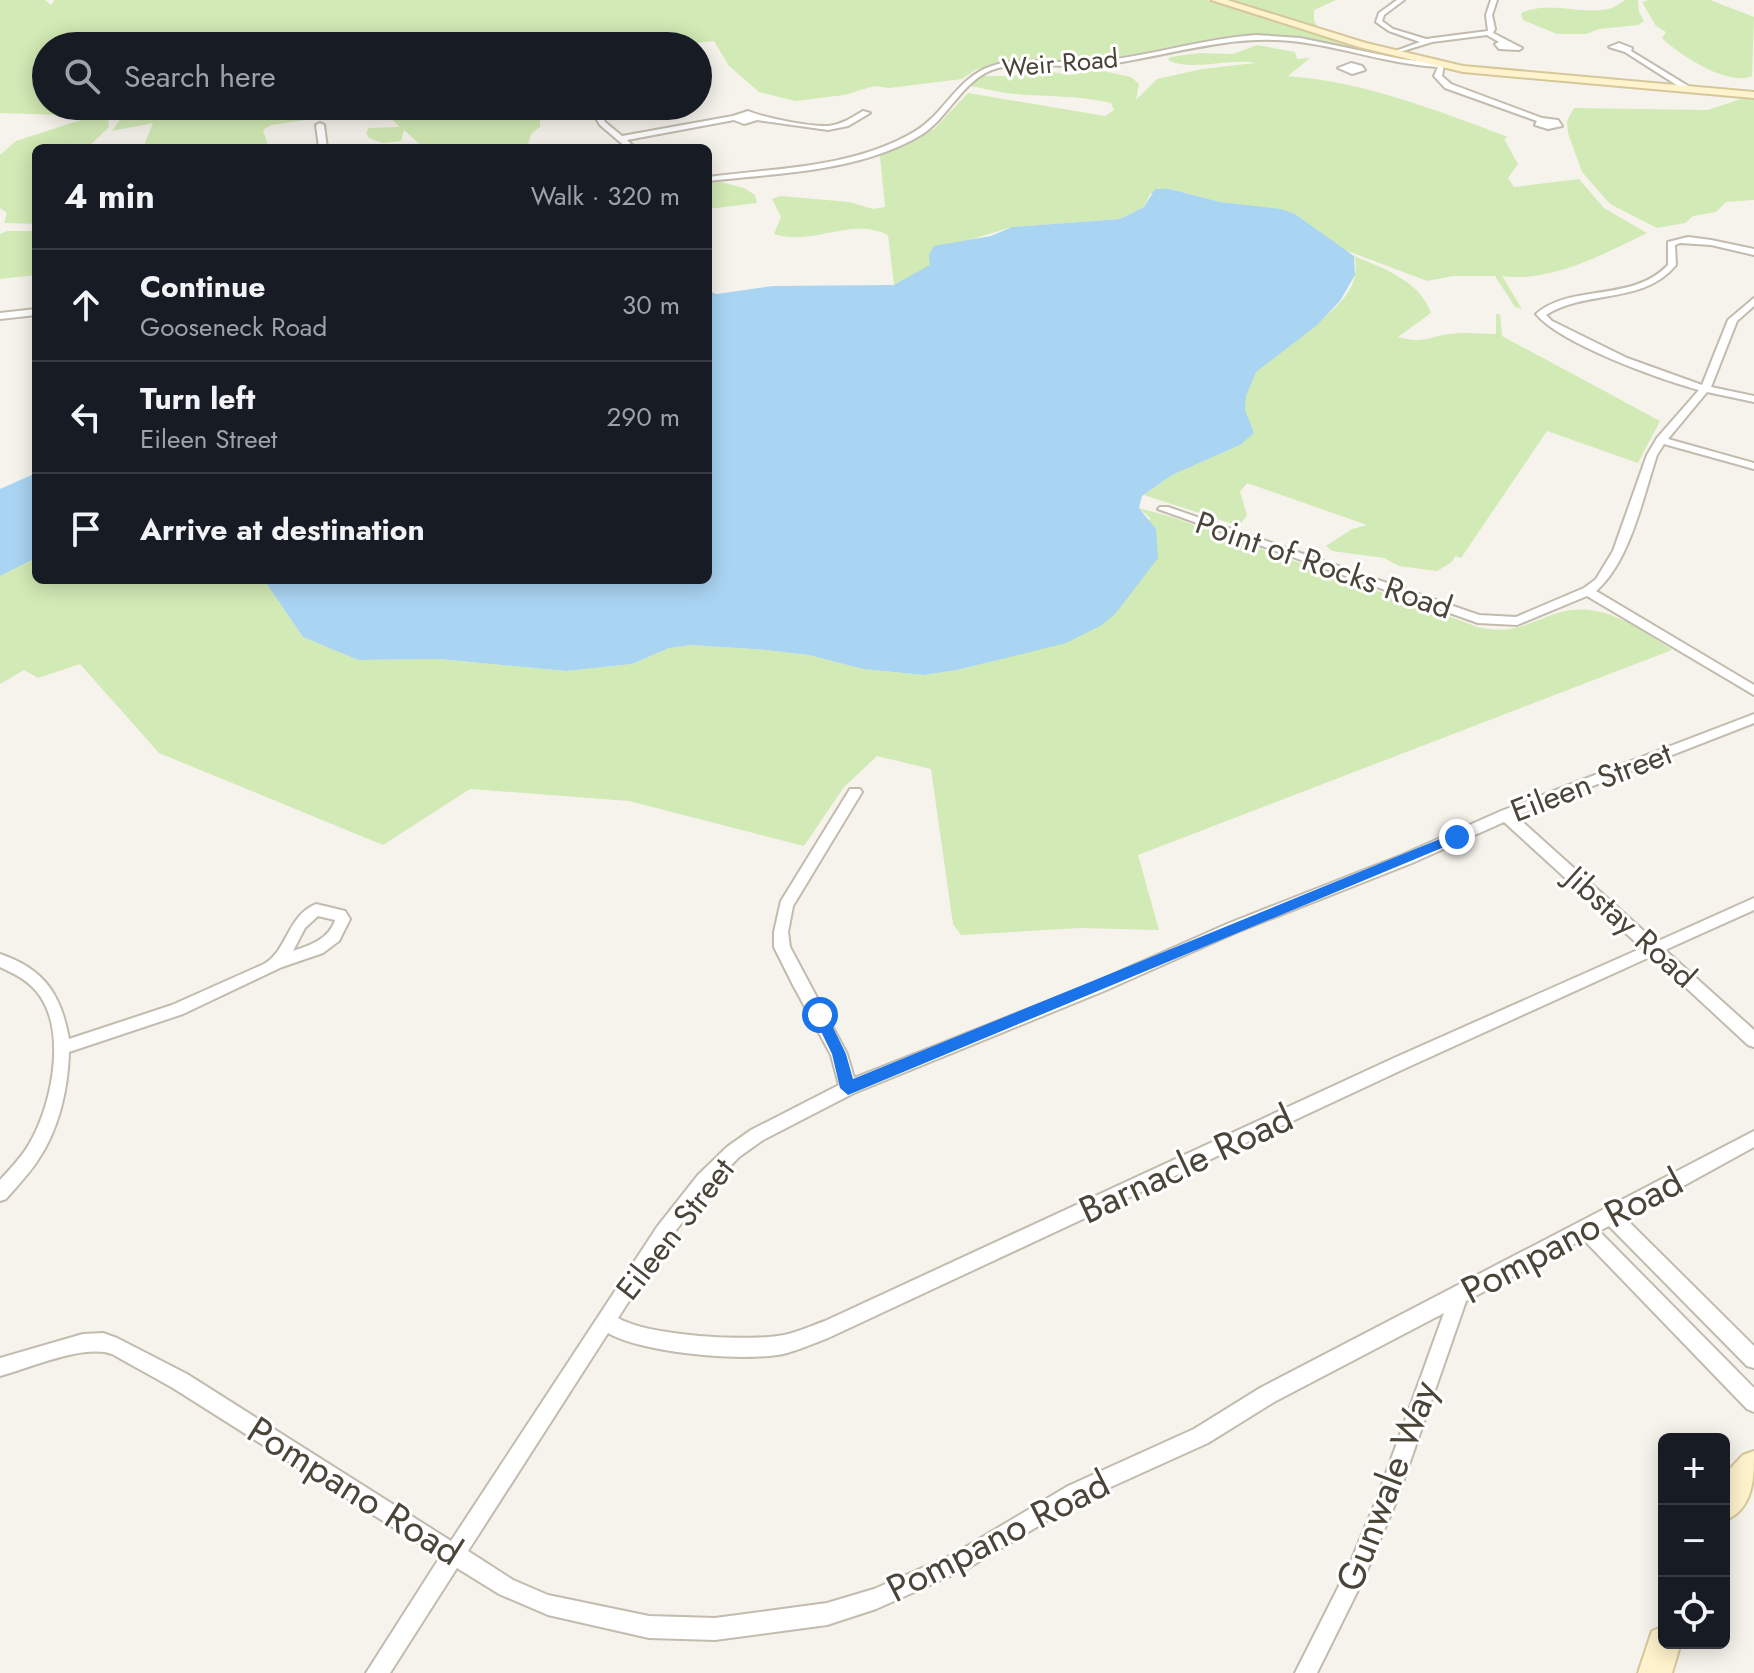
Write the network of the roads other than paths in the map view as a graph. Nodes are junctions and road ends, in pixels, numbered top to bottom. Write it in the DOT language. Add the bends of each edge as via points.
graph roads {
  1 [pos="1216,0"];
  2 [pos="1401,0"];
  3 [pos="1494,0"];
  4 [pos="1487,33"];
  5 [pos="1424,41"];
  6 [pos="1506,43"];
  7 [pos="1627,51"];
  8 [pos="1395,53"];
  9 [pos="1370,54"];
  10 [pos="1442,65"];
  11 [pos="1356,66"];
  12 [pos="1689,89"];
  13 [pos="1754,95"];
  14 [pos="866,113"];
  15 [pos="599,120"];
  16 [pos="1542,120"];
  17 [pos="320,125"];
  18 [pos="623,138"];
  19 [pos="322,144"];
  20 [pos="628,144"];
  21 [pos="712,178"];
  22 [pos="1752,252"];
  23 [pos="1754,301"];
  24 [pos="32,312"];
  25 [pos="0,316"];
  26 [pos="1705,389"];
  27 [pos="1754,399"];
  28 [pos="1661,440"];
  29 [pos="1754,466"];
  30 [pos="1164,509"];
  31 [pos="1588,591"];
  32 [pos="1754,691"];
  33 [pos="1754,718"];
  34 [pos="855,792"];
  35 [pos="1506,815"];
  36 [pos="1754,904"];
  37 [pos="1657,949"];
  38 [pos="0,960"];
  39 [pos="277,963"];
  40 [pos="1754,1040"];
  41 [pos="64,1047"];
  42 [pos="848,1088"];
  43 [pos="1754,1138"];
  44 [pos="0,1193"];
  45 [pos="1611,1216"];
  46 [pos="1585,1229"];
  47 [pos="1459,1296"];
  48 [pos="605,1321"];
  49 [pos="1754,1359"];
  50 [pos="0,1367"];
  51 [pos="1754,1402"];
  52 [pos="455,1554"];
  53 [pos="1662,1649"];
  54 [pos="377,1673"];
  55 [pos="1306,1673"];
  56 [pos="1655,1673"];
  1 -- 8 [label="street, Weir Road"];
  2 -- 5 [label="street" via="1381,14 1379,22"];
  3 -- 4 [label="street" via="1492,29"];
  4 -- 5 [label="street"];
  4 -- 6 [label="street"];
  5 -- 8 [label="street"];
  7 -- 12 [label="street"];
  8 -- 10 [label="street, Weir Road"];
  9 -- 10 [label="street, Weir Road"];
  9 -- 11 [label="street"];
  9 -- 21 [label="street, Weir Road" via="1257,37 1091,64 999,66 971,77 923,131 888,149 843,161"];
  10 -- 12 [label="street, Weir Road"];
  10 -- 16 [label="street" via="1438,76 1448,86"];
  12 -- 13 [label="street, Weir Road"];
  14 -- 18 [label="street" via="828,128 735,118"];
  15 -- 18 [label="street"];
  17 -- 19 [label="street"];
  18 -- 20 [label="street"];
  22 -- 26 [label="street" via="1677,240 1671,247 1672,265 1664,274 1541,314 1623,362"];
  23 -- 26 [label="street" via="1733,320"];
  24 -- 25 [label="street"];
  26 -- 27 [label="street"];
  26 -- 28 [label="street"];
  28 -- 29 [label="street"];
  28 -- 31 [label="street" via="1619,551"];
  30 -- 31 [label="street, Point of Rocks Road" via="1484,620 1517,621"];
  31 -- 32 [label="street"];
  33 -- 35 [label="street, Eileen Street"];
  34 -- 42 [label="street" via="786,905 781,932 782,947 839,1054"];
  35 -- 37 [label="street, Jibstay Road"];
  35 -- 42 [label="street, Eileen Street"];
  36 -- 37 [label="street, Barnacle Road"];
  37 -- 40 [label="street, Jibstay Road"];
  37 -- 48 [label="street, Barnacle Road" via="786,1344 681,1344 624,1332"];
  38 -- 41 [label="street" via="34,980 49,999"];
  39 -- 41 [label="street" via="183,1009"];
  41 -- 44 [label="street" via="59,1094 49,1121 33,1153"];
  42 -- 48 [label="street, Eileen Street" via="733,1152 663,1233"];
  43 -- 45 [label="street, Pompano Road"];
  45 -- 46 [label="street, Pompano Road"];
  45 -- 49 [label="street"];
  46 -- 47 [label="street, Pompano Road"];
  46 -- 51 [label="street"];
  47 -- 52 [label="street, Pompano Road" via="1267,1395 1201,1436 1075,1493 961,1561 876,1599 827,1614 715,1629 626,1623 548,1605 506,1587"];
  47 -- 55 [label="street, Gunwale Way" via="1386,1502"];
  48 -- 52 [label="street, Eileen Street"];
  50 -- 52 [label="street, Pompano Road" via="83,1343 117,1347"];
  52 -- 54 [label="street, Eileen Street"];
  53 -- 56 [label="street"];
}
